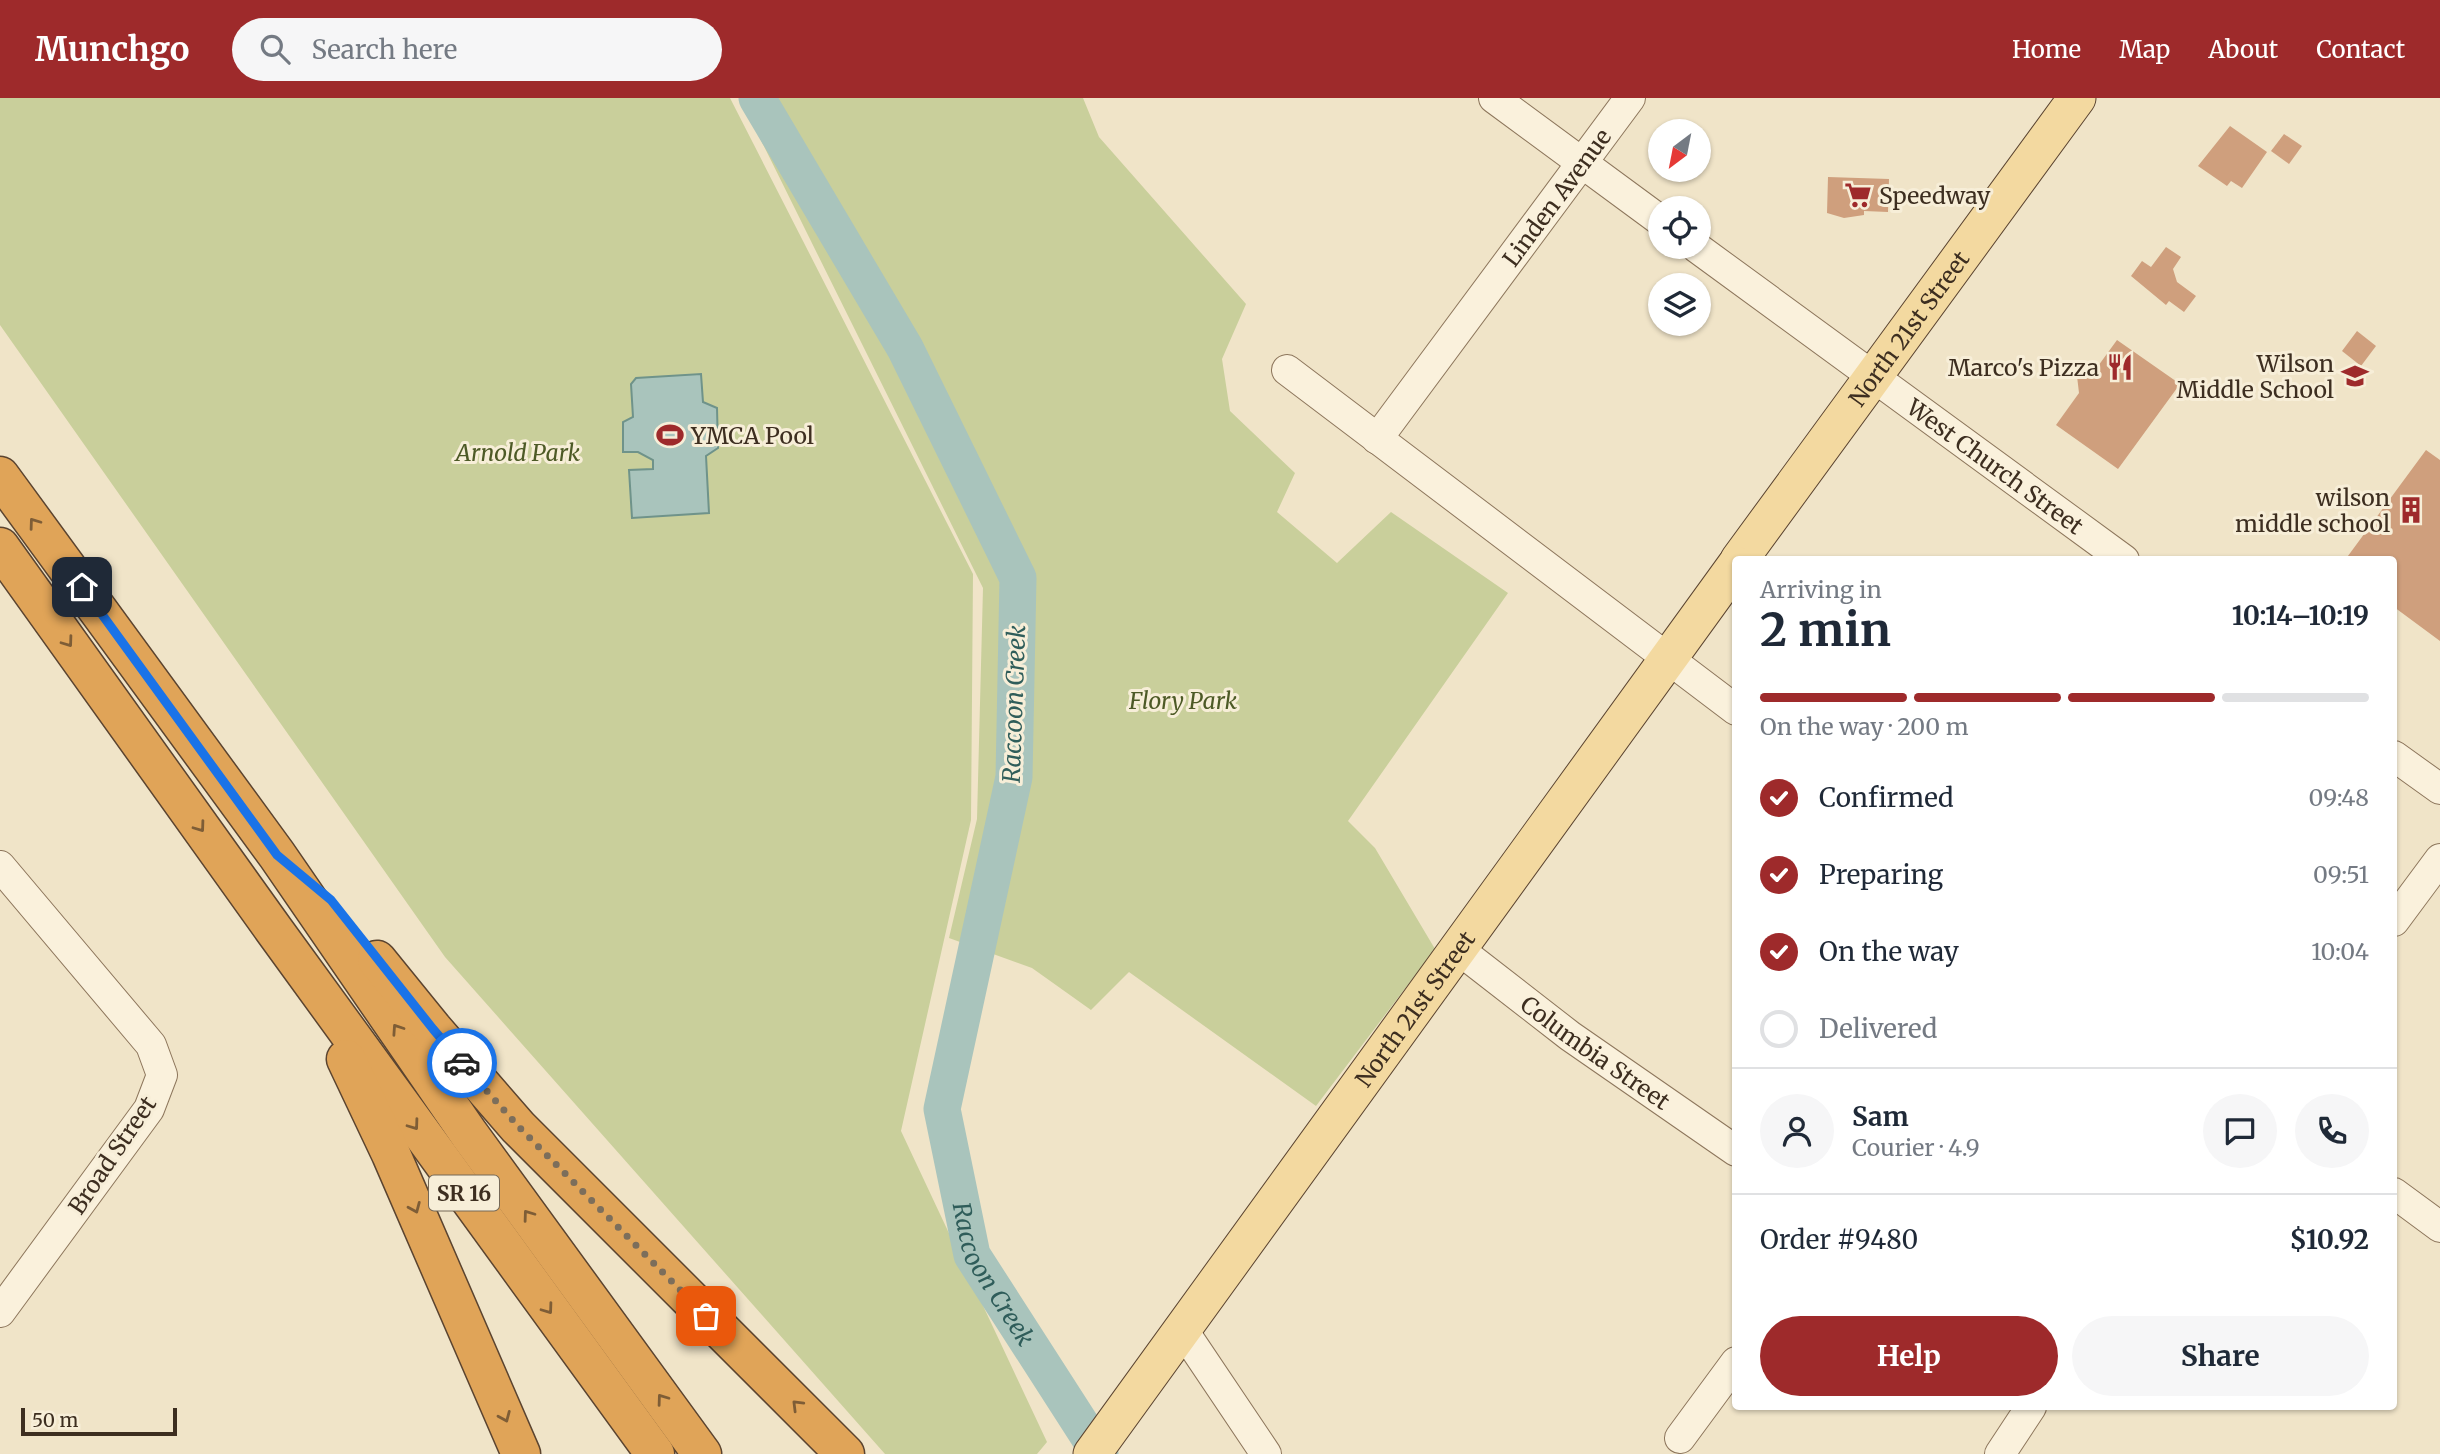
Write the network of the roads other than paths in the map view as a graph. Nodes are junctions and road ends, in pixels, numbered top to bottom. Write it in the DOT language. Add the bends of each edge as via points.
graph roads {
  1 [pos="1494,98"];
  2 [pos="1630,98"];
  3 [pos="2077,98"];
  4 [pos="1582,163"];
  5 [pos="1648,211"];
  6 [pos="1711,258"];
  7 [pos="1287,370"];
  8 [pos="1872,377"];
  9 [pos="1377,439"];
  10 [pos="0,476"];
  11 [pos="0,547"];
  12 [pos="1742,556"];
  13 [pos="2118,556"];
  14 [pos="1732,571"];
  15 [pos="1667,660"];
  16 [pos="1732,707"];
  17 [pos="2397,758"];
  18 [pos="2440,789"];
  19 [pos="277,855"];
  20 [pos="2440,859"];
  21 [pos="0,866"];
  22 [pos="2397,917"];
  23 [pos="274,930"];
  24 [pos="1458,949"];
  25 [pos="1732,1148"];
  26 [pos="2397,1195"];
  27 [pos="2440,1227"];
  28 [pos="0,1312"];
  29 [pos="1182,1329"];
  30 [pos="1732,1367"];
  31 [pos="2029,1410"];
  32 [pos="1680,1438"];
  33 [pos="521,1454"];
  34 [pos="654,1454"];
  35 [pos="702,1454"];
  36 [pos="845,1454"];
  37 [pos="1092,1454"];
  38 [pos="1266,1454"];
  39 [pos="2000,1454"];
  1 -- 4 [label="street"];
  2 -- 4 [label="street, Linden Avenue"];
  3 -- 8 [label="main road, North 21st Street"];
  4 -- 5 [label="street"];
  4 -- 9 [label="street, Linden Avenue"];
  6 -- 8 [label="street, West Church Street"];
  7 -- 9 [label="street"];
  8 -- 12 [label="main road, North 21st Street"];
  8 -- 13 [label="street, West Church Street"];
  9 -- 15 [label="street"];
  19 -- 10 [label="highway, SR 16, one-way"];
  11 -- 23 [label="highway, SR 16, one-way"];
  14 -- 15 [label="main road, North 21st Street"];
  15 -- 16 [label="street"];
  15 -- 24 [label="main road, North 21st Street"];
  17 -- 18 [label="street"];
  35 -- 19 [label="highway, SR 16, one-way" via="469,1134"];
  36 -- 19 [label="highway, one-way" via="519,1127 433,1029 331,900"];
  20 -- 22 [label="street"];
  21 -- 28 [label="street, Broad Street" via="150,1045 162,1075 149,1109"];
  23 -- 33 [label="highway, one-way" via="292,981 343,1053 391,1154"];
  23 -- 34 [label="highway, SR 16, one-way"];
  24 -- 25 [label="street, Columbia Street" via="1570,1035"];
  24 -- 29 [label="main road, North 21st Street"];
  26 -- 27 [label="street"];
  29 -- 37 [label="main road, North 21st Street"];
  29 -- 38 [label="street"];
  30 -- 32 [label="street"];
  31 -- 39 [label="street"];
}
